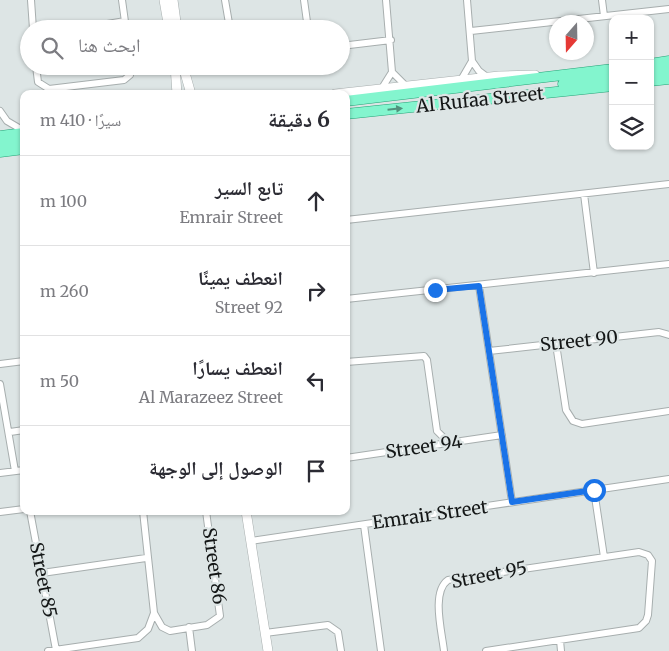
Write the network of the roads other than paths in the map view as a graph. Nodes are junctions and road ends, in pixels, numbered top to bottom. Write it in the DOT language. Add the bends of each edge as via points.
graph roads {
  1 [pos="31,0"];
  2 [pos="122,0"];
  3 [pos="164,0"];
  4 [pos="172,0"];
  5 [pos="225,0"];
  6 [pos="304,0"];
  7 [pos="386,0"];
  8 [pos="467,0"];
  9 [pos="602,0"];
  10 [pos="669,9"];
  11 [pos="604,16"];
  12 [pos="32,20"];
  13 [pos="125,20"];
  14 [pos="167,20"];
  15 [pos="175,20"];
  16 [pos="228,20"];
  17 [pos="307,20"];
  18 [pos="471,31"];
  19 [pos="391,40"];
  20 [pos="350,45"];
  21 [pos="669,61"];
  22 [pos="472,62"];
  23 [pos="654,63"];
  24 [pos="609,70"];
  25 [pos="669,71"];
  26 [pos="392,72"];
  27 [pos="37,75"];
  28 [pos="130,75"];
  29 [pos="180,75"];
  30 [pos="182,75"];
  31 [pos="557,76"];
  32 [pos="487,77"];
  33 [pos="181,78"];
  34 [pos="654,78"];
  35 [pos="609,79"];
  36 [pos="654,79"];
  37 [pos="669,79"];
  38 [pos="461,80"];
  39 [pos="654,80"];
  40 [pos="669,84"];
  41 [pos="406,86"];
  42 [pos="609,86"];
  43 [pos="382,88"];
  44 [pos="179,90"];
  45 [pos="188,90"];
  46 [pos="350,92"];
  47 [pos="516,96"];
  48 [pos="350,101"];
  49 [pos="0,111"];
  50 [pos="350,114"];
  51 [pos="20,129"];
  52 [pos="20,133"];
  53 [pos="0,136"];
  54 [pos="20,140"];
  55 [pos="0,143"];
  56 [pos="20,150"];
  57 [pos="0,152"];
  58 [pos="669,184"];
  59 [pos="584,194"];
  60 [pos="350,220"];
  61 [pos="669,264"];
  62 [pos="594,273"];
  63 [pos="479,286"];
  64 [pos="350,299"];
  65 [pos="669,335"];
  66 [pos="556,344"];
  67 [pos="489,351"];
  68 [pos="20,362"];
  69 [pos="350,362"];
  70 [pos="0,364"];
  71 [pos="0,384"];
  72 [pos="669,411"];
  73 [pos="20,431"];
  74 [pos="10,432"];
  75 [pos="502,435"];
  76 [pos="449,443"];
  77 [pos="350,457"];
  78 [pos="20,470"];
  79 [pos="16,471"];
  80 [pos="0,473"];
  81 [pos="669,479"];
  82 [pos="594,490"];
  83 [pos="512,502"];
  84 [pos="20,510"];
  85 [pos="0,512"];
  86 [pos="31,515"];
  87 [pos="143,515"];
  88 [pos="207,515"];
  89 [pos="247,515"];
  90 [pos="364,525"];
  91 [pos="251,542"];
  92 [pos="604,557"];
  93 [pos="146,558"];
  94 [pos="42,573"];
  95 [pos="154,613"];
  96 [pos="189,627"];
  97 [pos="265,633"];
  98 [pos="560,640"];
  99 [pos="56,650"];
  100 [pos="48,651"];
  101 [pos="192,651"];
  102 [pos="268,651"];
  103 [pos="341,651"];
  104 [pos="381,651"];
  105 [pos="444,651"];
  106 [pos="486,651"];
  107 [pos="561,651"];
  1 -- 12 [label="street"];
  2 -- 13 [label="street"];
  3 -- 14 [label="street"];
  4 -- 15 [label="street"];
  5 -- 16 [label="street"];
  6 -- 17 [label="street"];
  7 -- 19 [label="street"];
  8 -- 18 [label="street"];
  9 -- 11 [label="street"];
  10 -- 11 [label="street"];
  11 -- 18 [label="street"];
  18 -- 22 [label="street"];
  19 -- 20 [label="street"];
  19 -- 26 [label="street"];
  21 -- 23 [label="main road"];
  22 -- 32 [label="street"];
  22 -- 38 [label="street"];
  24 -- 31 [label="main road, Al Rufaa Street"];
  25 -- 34 [label="main road"];
  26 -- 41 [label="street"];
  26 -- 43 [label="street"];
  27 -- 28 [label="street" via="38,82 49,89 124,80"];
  29 -- 33 [label="street"];
  30 -- 33 [label="street"];
  31 -- 32 [label="street, Al Rufaa Street"];
  31 -- 48 [label="main road, Al Rufaa Street"];
  32 -- 38 [label="street, Al Rufaa Street"];
  33 -- 44 [label="street"];
  33 -- 45 [label="street"];
  35 -- 47 [label="main road" via="551,86"];
  36 -- 37 [label="main road"];
  38 -- 41 [label="street, Al Rufaa Street"];
  39 -- 40 [label="main road"];
  41 -- 43 [label="street, Al Rufaa Street"];
  42 -- 47 [label="main road, Al Rufaa Street"];
  43 -- 46 [label="street, Al Rufaa Street"];
  50 -- 47 [label="main road, Al Rufaa Street, one-way"];
  49 -- 51 [label="street" via="7,121"];
  52 -- 53 [label="main road"];
  54 -- 55 [label="main road"];
  56 -- 57 [label="main road"];
  58 -- 59 [label="street"];
  59 -- 60 [label="street"];
  59 -- 62 [label="street"];
  61 -- 62 [label="street"];
  62 -- 63 [label="street"];
  63 -- 64 [label="street"];
  63 -- 67 [label="street"];
  65 -- 66 [label="street, Street 90" via="659,332"];
  66 -- 67 [label="street, Street 90"];
  66 -- 72 [label="street" via="566,410 573,421 582,424"];
  67 -- 75 [label="street"];
  68 -- 70 [label="street"];
  69 -- 76 [label="street" via="424,356 438,431"];
  71 -- 74 [label="street"];
  73 -- 74 [label="street"];
  74 -- 79 [label="street"];
  75 -- 76 [label="street, Street 94"];
  75 -- 83 [label="street"];
  76 -- 77 [label="street, Street 94"];
  78 -- 79 [label="street"];
  79 -- 80 [label="street"];
  81 -- 82 [label="street, Emrair Street"];
  82 -- 83 [label="street, Emrair Street"];
  82 -- 92 [label="street"];
  83 -- 90 [label="street, Emrair Street"];
  84 -- 85 [label="street"];
  86 -- 94 [label="street, Street 85"];
  87 -- 93 [label="street"];
  88 -- 96 [label="street, Street 86" via="220,614 210,624"];
  89 -- 91 [label="street"];
  90 -- 91 [label="street, Emrair Street"];
  90 -- 104 [label="street"];
  91 -- 97 [label="street"];
  92 -- 98 [label="street, Street 95" via="639,552 650,558 653,567 646,622 636,629"];
  92 -- 105 [label="street, Street 95" via="448,580 441,586 438,596"];
  93 -- 94 [label="street"];
  93 -- 95 [label="street"];
  94 -- 99 [label="street, Street 85"];
  95 -- 96 [label="street, Street 86" via="162,627 170,630"];
  95 -- 99 [label="street" via="148,629 138,638"];
  96 -- 101 [label="street"];
  97 -- 102 [label="street"];
  97 -- 103 [label="street" via="328,625 338,632"];
  98 -- 106 [label="street, Street 95"];
  98 -- 107 [label="street"];
  99 -- 100 [label="street"];
}
